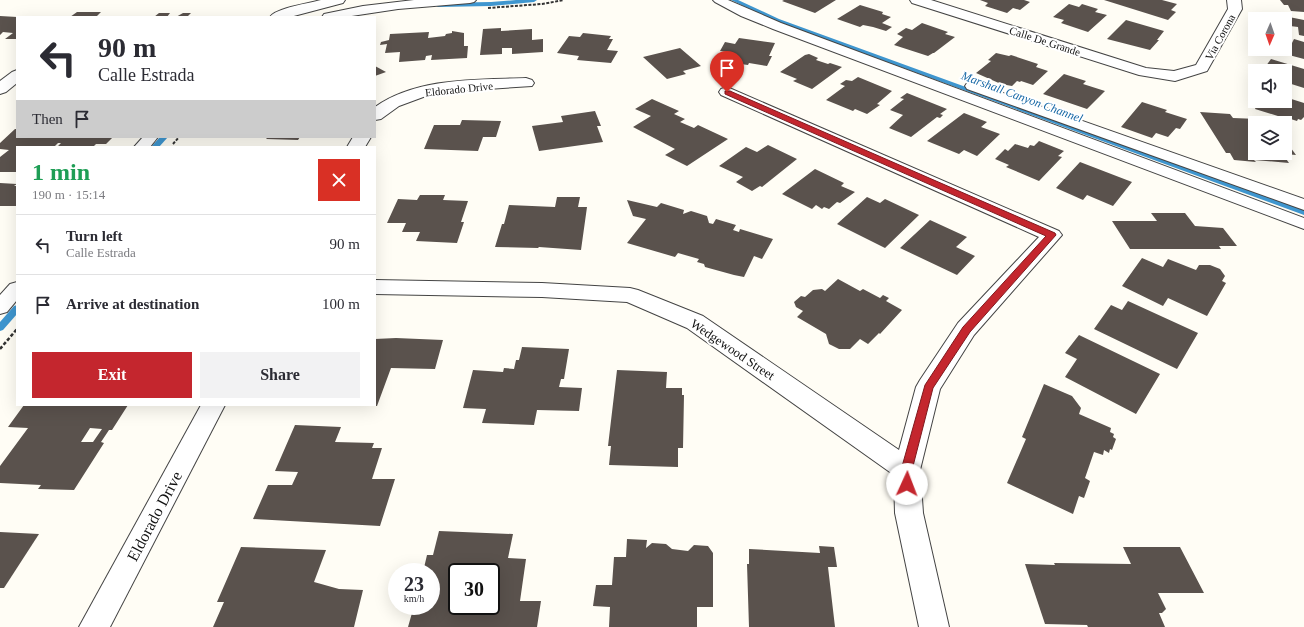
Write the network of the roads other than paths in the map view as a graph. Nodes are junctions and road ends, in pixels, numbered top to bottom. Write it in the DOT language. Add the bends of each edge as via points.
graph roads {
  1 [pos="338,0"];
  2 [pos="719,0"];
  3 [pos="746,0"];
  4 [pos="916,0"];
  5 [pos="1234,0"];
  6 [pos="466,3"];
  7 [pos="280,16"];
  8 [pos="333,16"];
  9 [pos="13,69"];
  10 [pos="1175,76"];
  11 [pos="526,83"];
  12 [pos="0,89"];
  13 [pos="727,92"];
  14 [pos="376,114"];
  15 [pos="150,138"];
  16 [pos="143,146"];
  17 [pos="1304,206"];
  18 [pos="1304,224"];
  19 [pos="376,287"];
  20 [pos="16,289"];
  21 [pos="0,307"];
  22 [pos="212,406"];
  23 [pos="907,470"];
  24 [pos="94,627"];
  25 [pos="934,627"];
  1 -- 7 [label="street"];
  2 -- 18 [label="lane" via="777,26"];
  3 -- 17 [label="lane" via="856,44"];
  4 -- 10 [label="street, Calle De Grande" via="1144,72"];
  5 -- 10 [label="street, Via Corona" via="1235,9 1202,68"];
  6 -- 8 [label="lane" via="429,1 387,5"];
  9 -- 12 [label="street"];
  11 -- 14 [label="street, Eldorado Drive" via="462,86 420,93 393,103"];
  13 -- 23 [label="street" via="1052,235 966,329 928,388"];
  15 -- 16 [label="lane"];
  19 -- 23 [label="street, Wedgewood Street" via="542,290 630,295 695,322"];
  20 -- 21 [label="lane"];
  22 -- 24 [label="street, Eldorado Drive"];
  23 -- 25 [label="street" via="908,513"];
}
